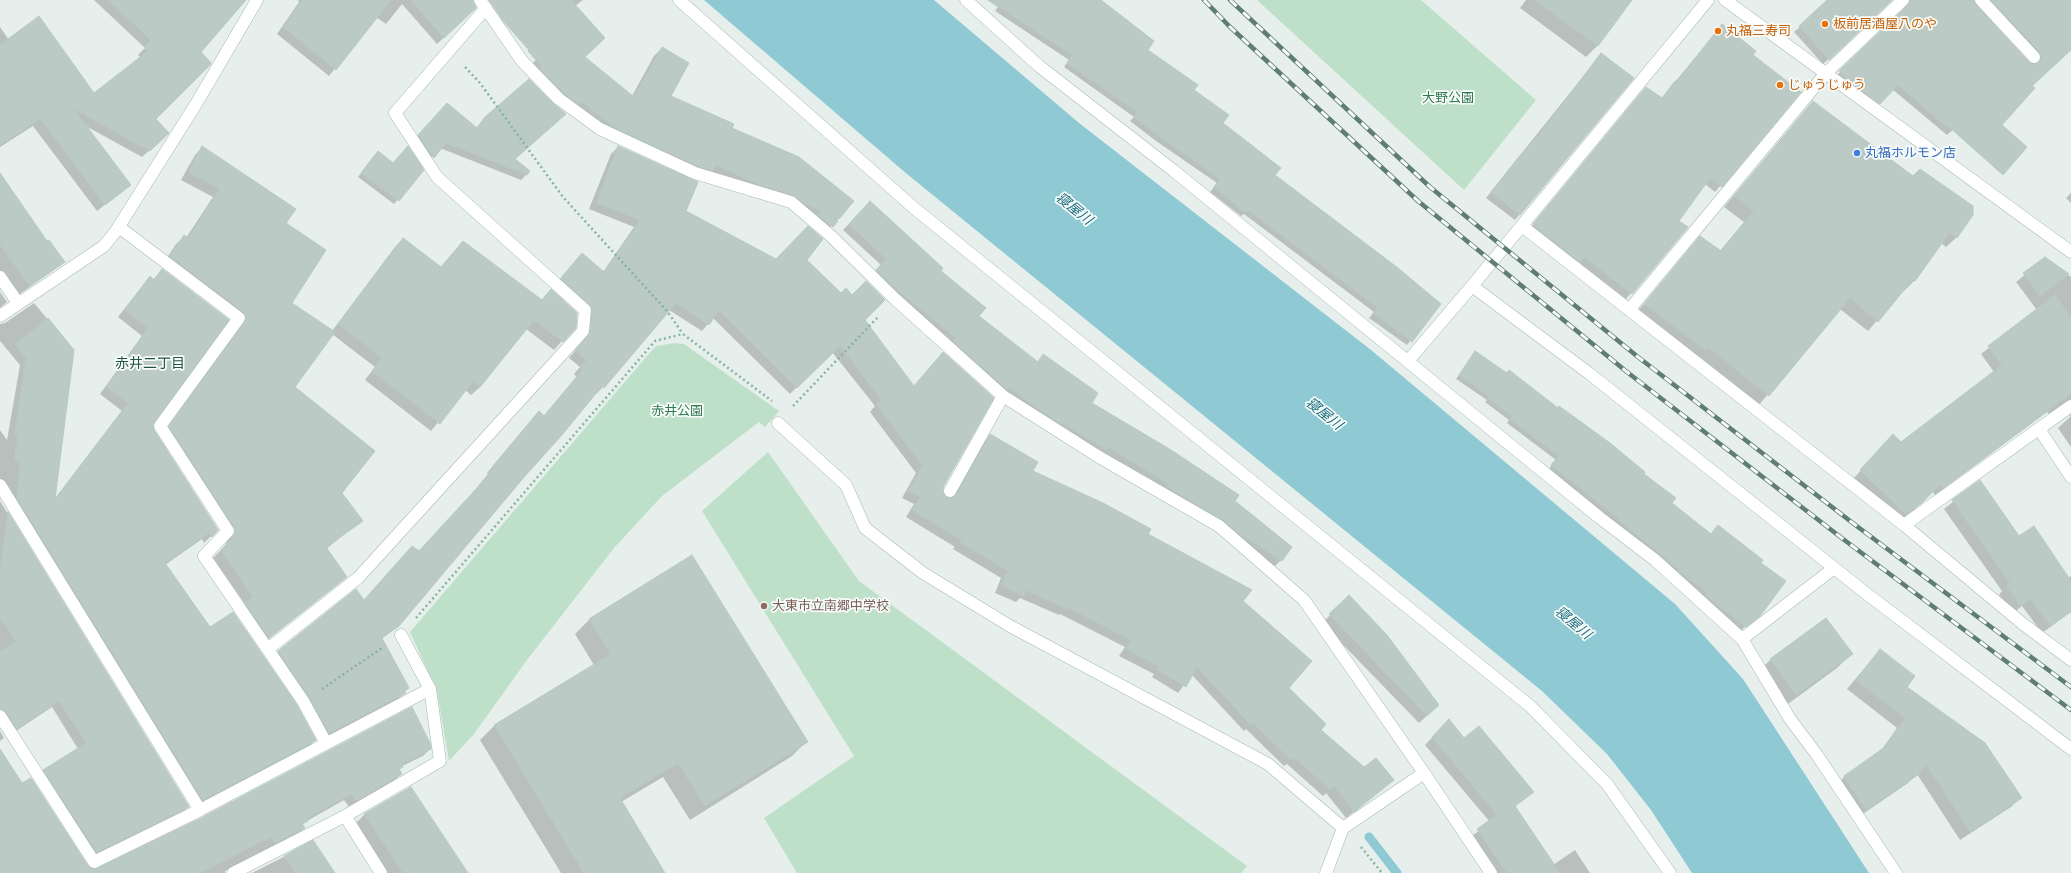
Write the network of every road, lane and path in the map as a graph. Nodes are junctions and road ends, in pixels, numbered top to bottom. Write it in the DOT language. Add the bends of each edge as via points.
graph roads {
  1 [pos="257,0"];
  2 [pos="679,0"];
  3 [pos="966,0"];
  4 [pos="1708,0"];
  5 [pos="1725,0"];
  6 [pos="1903,0"];
  7 [pos="1981,0"];
  8 [pos="483,4"];
  9 [pos="448,50"];
  10 [pos="2034,57"];
  11 [pos="1826,74"];
  12 [pos="1522,226"];
  13 [pos="119,227"];
  14 [pos="2071,252"];
  15 [pos="0,277"];
  16 [pos="1472,286"];
  17 [pos="895,299"];
  18 [pos="18,303"];
  19 [pos="1630,310"];
  20 [pos="0,316"];
  21 [pos="683,334"];
  22 [pos="1408,361"];
  23 [pos="1003,396"];
  24 [pos="2071,406"];
  25 [pos="787,412"];
  26 [pos="778,423"];
  27 [pos="2039,429"];
  28 [pos="2071,477"];
  29 [pos="0,485"];
  30 [pos="950,491"];
  31 [pos="1904,525"];
  32 [pos="1834,568"];
  33 [pos="401,635"];
  34 [pos="1742,639"];
  35 [pos="268,649"];
  36 [pos="2071,660"];
  37 [pos="430,689"];
  38 [pos="303,701"];
  39 [pos="0,716"];
  40 [pos="326,743"];
  41 [pos="2071,749"];
  42 [pos="1424,772"];
  43 [pos="200,810"];
  44 [pos="345,816"];
  45 [pos="1345,827"];
  46 [pos="234,873"];
  47 [pos="381,873"];
  48 [pos="1326,873"];
  49 [pos="1382,873"];
  50 [pos="1491,873"];
  51 [pos="1670,873"];
  52 [pos="1896,873"];
  1 -- 13 [label="street"];
  2 -- 51 [label="street" via="914,208 1530,706 1607,784"];
  3 -- 22 [label="street" via="1039,66 1174,171"];
  4 -- 12 [label="street"];
  5 -- 11 [label="street"];
  6 -- 11 [label="street"];
  7 -- 10 [label="street"];
  8 -- 9 [label="street"];
  8 -- 17 [label="street" via="522,61 559,99 600,129 695,173 791,202"];
  9 -- 21 [label="path" via="480,83 563,197 667,311"];
  9 -- 35 [label="street" via="395,113 437,177 585,310 583,331 358,578"];
  11 -- 14 [label="street"];
  11 -- 19 [label="street"];
  12 -- 16 [label="street"];
  12 -- 19 [label="street"];
  13 -- 18 [label="street" via="104,246"];
  13 -- 35 [label="street" via="239,318 160,426 228,531 204,556"];
  15 -- 18 [label="street"];
  16 -- 22 [label="street"];
  16 -- 32 [label="street" via="1597,379"];
  17 -- 23 [label="street"];
  17 -- 25 [label="path"];
  18 -- 20 [label="street"];
  19 -- 31 [label="street"];
  21 -- 25 [label="path"];
  21 -- 33 [label="path" via="654,341"];
  22 -- 34 [label="street" via="1655,560"];
  23 -- 30 [label="street"];
  23 -- 42 [label="street" via="1099,457 1219,526 1304,600"];
  24 -- 27 [label="street"];
  25 -- 26 [label="path"];
  26 -- 45 [label="street" via="846,485 865,528 923,573 1010,626 1268,764"];
  27 -- 28 [label="street"];
  27 -- 31 [label="street"];
  29 -- 43 [label="street"];
  31 -- 36 [label="street" via="2023,624"];
  32 -- 34 [label="street"];
  32 -- 41 [label="street"];
  33 -- 37 [label="street"];
  33 -- 38 [label="path"];
  34 -- 52 [label="street" via="1790,719"];
  35 -- 38 [label="street"];
  37 -- 40 [label="street"];
  37 -- 44 [label="street" via="440,761"];
  38 -- 40 [label="street"];
  39 -- 43 [label="street" via="94,862"];
  40 -- 43 [label="street"];
  42 -- 45 [label="street"];
  42 -- 50 [label="street"];
  44 -- 46 [label="street"];
  44 -- 47 [label="street"];
  45 -- 48 [label="street"];
  45 -- 49 [label="path"];
}
